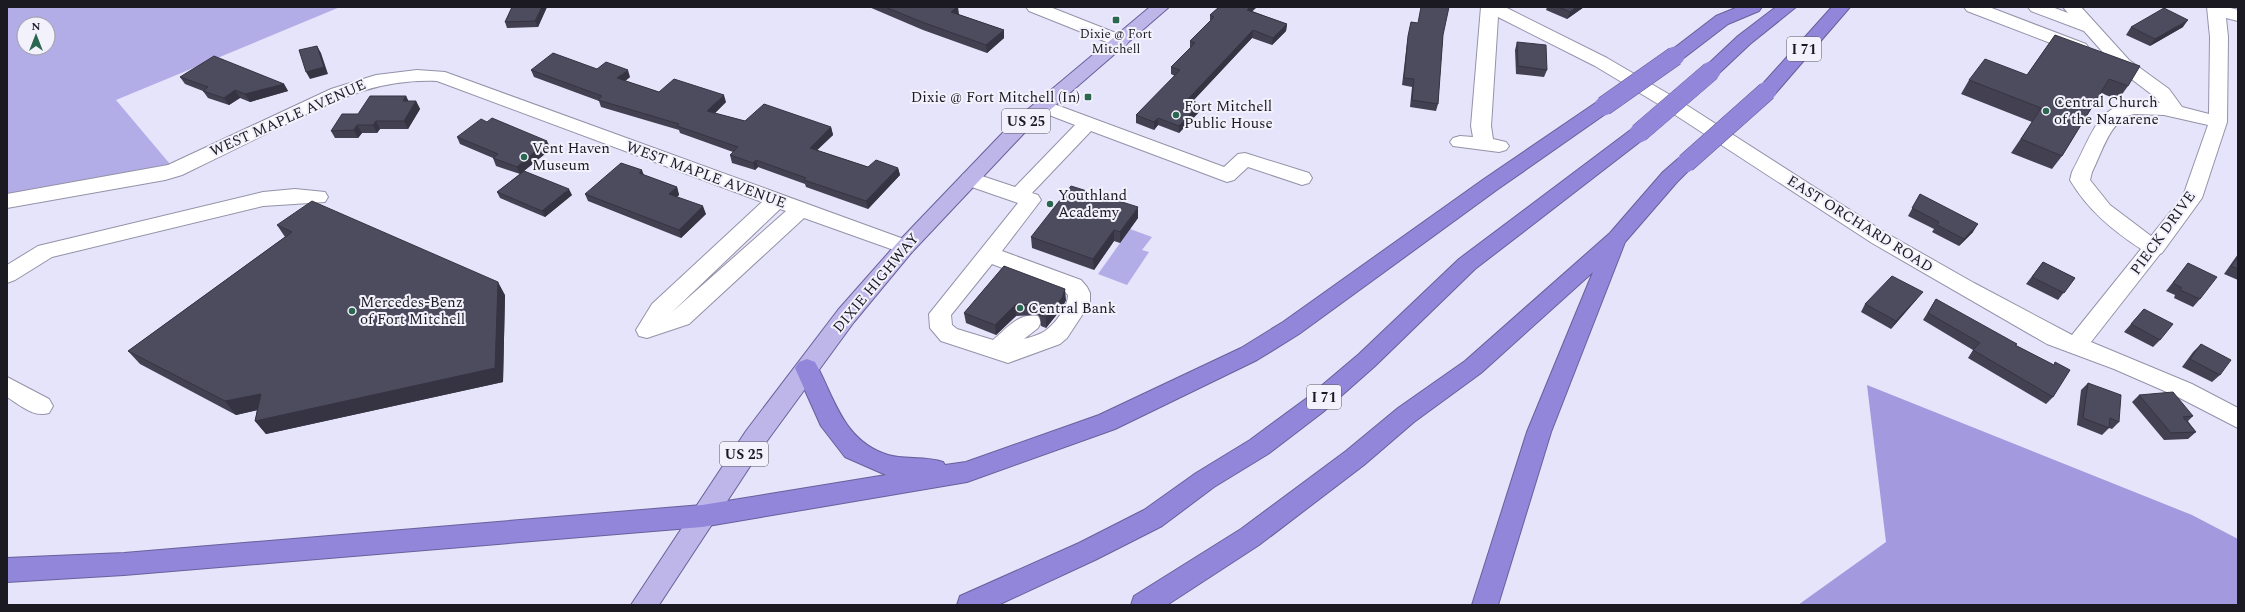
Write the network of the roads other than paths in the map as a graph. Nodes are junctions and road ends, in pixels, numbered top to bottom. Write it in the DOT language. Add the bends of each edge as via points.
graph roads {
  1 [pos="1035,7"];
  2 [pos="1160,7"];
  3 [pos="1491,7"];
  4 [pos="1753,7"];
  5 [pos="1787,7"];
  6 [pos="1841,7"];
  7 [pos="1973,7"];
  8 [pos="2037,7"];
  9 [pos="2072,7"];
  10 [pos="2216,8"];
  11 [pos="2238,16"];
  12 [pos="2088,26"];
  13 [pos="1120,41"];
  14 [pos="2123,64"];
  15 [pos="1043,106"];
  16 [pos="2176,112"];
  17 [pos="2218,122"];
  18 [pos="1087,123"];
  19 [pos="1460,142"];
  20 [pos="1302,178"];
  21 [pos="970,179"];
  22 [pos="1018,196"];
  23 [pos="318,197"];
  24 [pos="7,201"];
  25 [pos="776,201"];
  26 [pos="800,210"];
  27 [pos="1617,238"];
  28 [pos="905,247"];
  29 [pos="2155,248"];
  30 [pos="988,254"];
  31 [pos="7,275"];
  32 [pos="1030,322"];
  33 [pos="2075,347"];
  34 [pos="994,351"];
  35 [pos="807,368"];
  36 [pos="7,386"];
  37 [pos="41,406"];
  38 [pos="2238,419"];
  39 [pos="967,472"];
  40 [pos="702,516"];
  41 [pos="7,570"];
  42 [pos="644,605"];
  43 [pos="970,605"];
  44 [pos="1144,605"];
  45 [pos="1486,605"];
  1 -- 13 [label="street"];
  2 -- 13 [label="main road, DIXIE HIGHWAY / US 25"];
  3 -- 19 [label="street" via="1481,126 1492,145"];
  3 -- 33 [label="street, EAST ORCHARD ROAD" via="1601,62 1670,103 1879,238 1973,293"];
  4 -- 39 [label="highway, bridge" via="1722,20 1291,328 1249,354 1107,422"];
  5 -- 43 [label="highway, I 71, bridge" via="1744,40 1639,133 1468,264 1367,360 1315,405 1259,447 1205,480 1153,518"];
  6 -- 27 [label="highway, I 71, bridge" via="1767,91 1670,177"];
  7 -- 14 [label="street"];
  8 -- 12 [label="street"];
  9 -- 12 [label="street"];
  10 -- 11 [label="street"];
  10 -- 17 [label="street, PIECK DRIVE" via="2219,37"];
  12 -- 14 [label="street"];
  13 -- 15 [label="main road, DIXIE HIGHWAY / US 25"];
  14 -- 16 [label="street" via="2162,93"];
  15 -- 18 [label="street"];
  15 -- 21 [label="main road, DIXIE HIGHWAY / US 25" via="1021,125"];
  16 -- 17 [label="street"];
  16 -- 29 [label="street" via="2139,108 2114,115 2080,180 2093,200 2112,218"];
  17 -- 29 [label="street, PIECK DRIVE" via="2192,198"];
  18 -- 20 [label="street" via="1227,175 1245,159"];
  18 -- 22 [label="street"];
  21 -- 22 [label="street"];
  21 -- 28 [label="main road, DIXIE HIGHWAY / US 25"];
  22 -- 30 [label="street" via="1031,200"];
  23 -- 31 [label="street" via="263,199 45,252"];
  24 -- 25 [label="street, WEST MAPLE AVENUE" via="138,179 175,170 345,88 384,77 417,74 439,76"];
  25 -- 26 [label="street, WEST MAPLE AVENUE"];
  25 -- 26 [label="street" via="660,310 647,330 682,318"];
  26 -- 28 [label="street, WEST MAPLE AVENUE"];
  27 -- 44 [label="highway, I 71" via="1472,368 1250,537"];
  27 -- 45 [label="highway" via="1539,432"];
  28 -- 35 [label="main road, DIXIE HIGHWAY / US 25" via="846,316"];
  29 -- 33 [label="street, PIECK DRIVE"];
  30 -- 34 [label="street" via="940,314 941,328 949,335"];
  30 -- 34 [label="street" via="1056,288 1074,286 1079,293 1079,303 1052,338 1008,354"];
  32 -- 34 [label="street"];
  33 -- 38 [label="street, EAST ORCHARD ROAD" via="2164,381"];
  35 -- 39 [label="highway" via="829,419 854,450 886,465"];
  35 -- 40 [label="main road, DIXIE HIGHWAY / US 25"];
  36 -- 37 [label="street"];
  39 -- 40 [label="highway"];
  40 -- 41 [label="highway" via="124,564"];
  40 -- 42 [label="main road, DIXIE HIGHWAY / US 25"];
}
